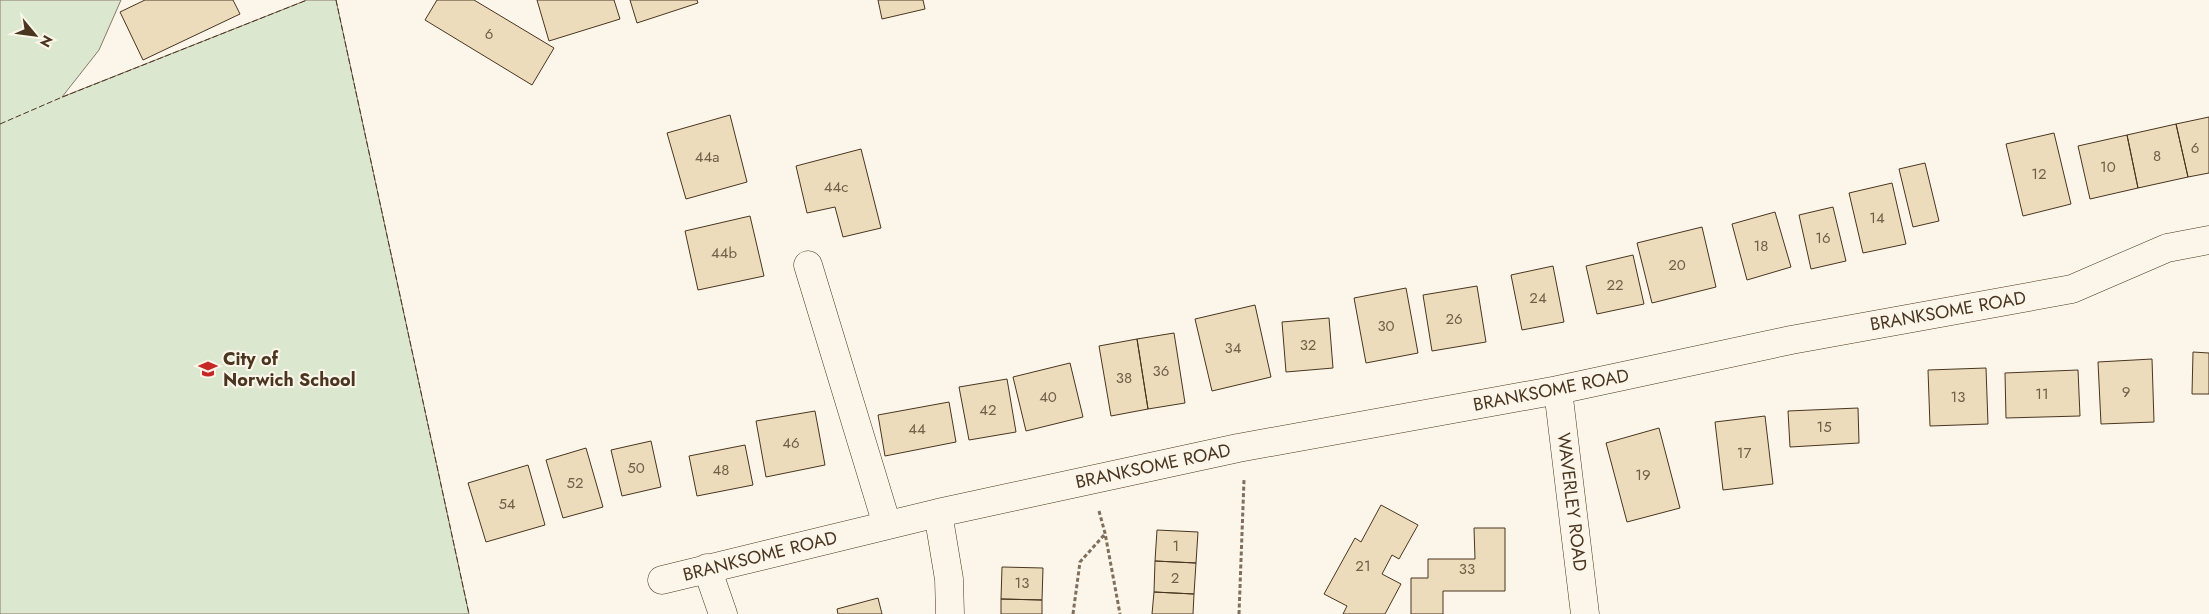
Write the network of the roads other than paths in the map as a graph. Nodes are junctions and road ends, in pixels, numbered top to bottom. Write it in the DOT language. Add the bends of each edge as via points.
graph roads {
  1 [pos="2209,240"];
  2 [pos="808,265"];
  3 [pos="1558,390"];
  4 [pos="938,512"];
  5 [pos="887,526"];
  6 [pos="707,568"];
  7 [pos="662,580"];
  8 [pos="723,614"];
  9 [pos="950,614"];
  10 [pos="1585,614"];
  1 -- 3 [label="street, BRANKSOME ROAD" via="2167,248 2072,289 1790,340"];
  2 -- 5 [label="street"];
  3 -- 4 [label="street, BRANKSOME ROAD" via="1238,448"];
  3 -- 10 [label="street, WAVERLEY ROAD"];
  4 -- 5 [label="street, BRANKSOME ROAD"];
  4 -- 9 [label="street" via="949,579"];
  5 -- 6 [label="street, BRANKSOME ROAD"];
  6 -- 7 [label="street, BRANKSOME ROAD"];
  6 -- 8 [label="street"];
}
